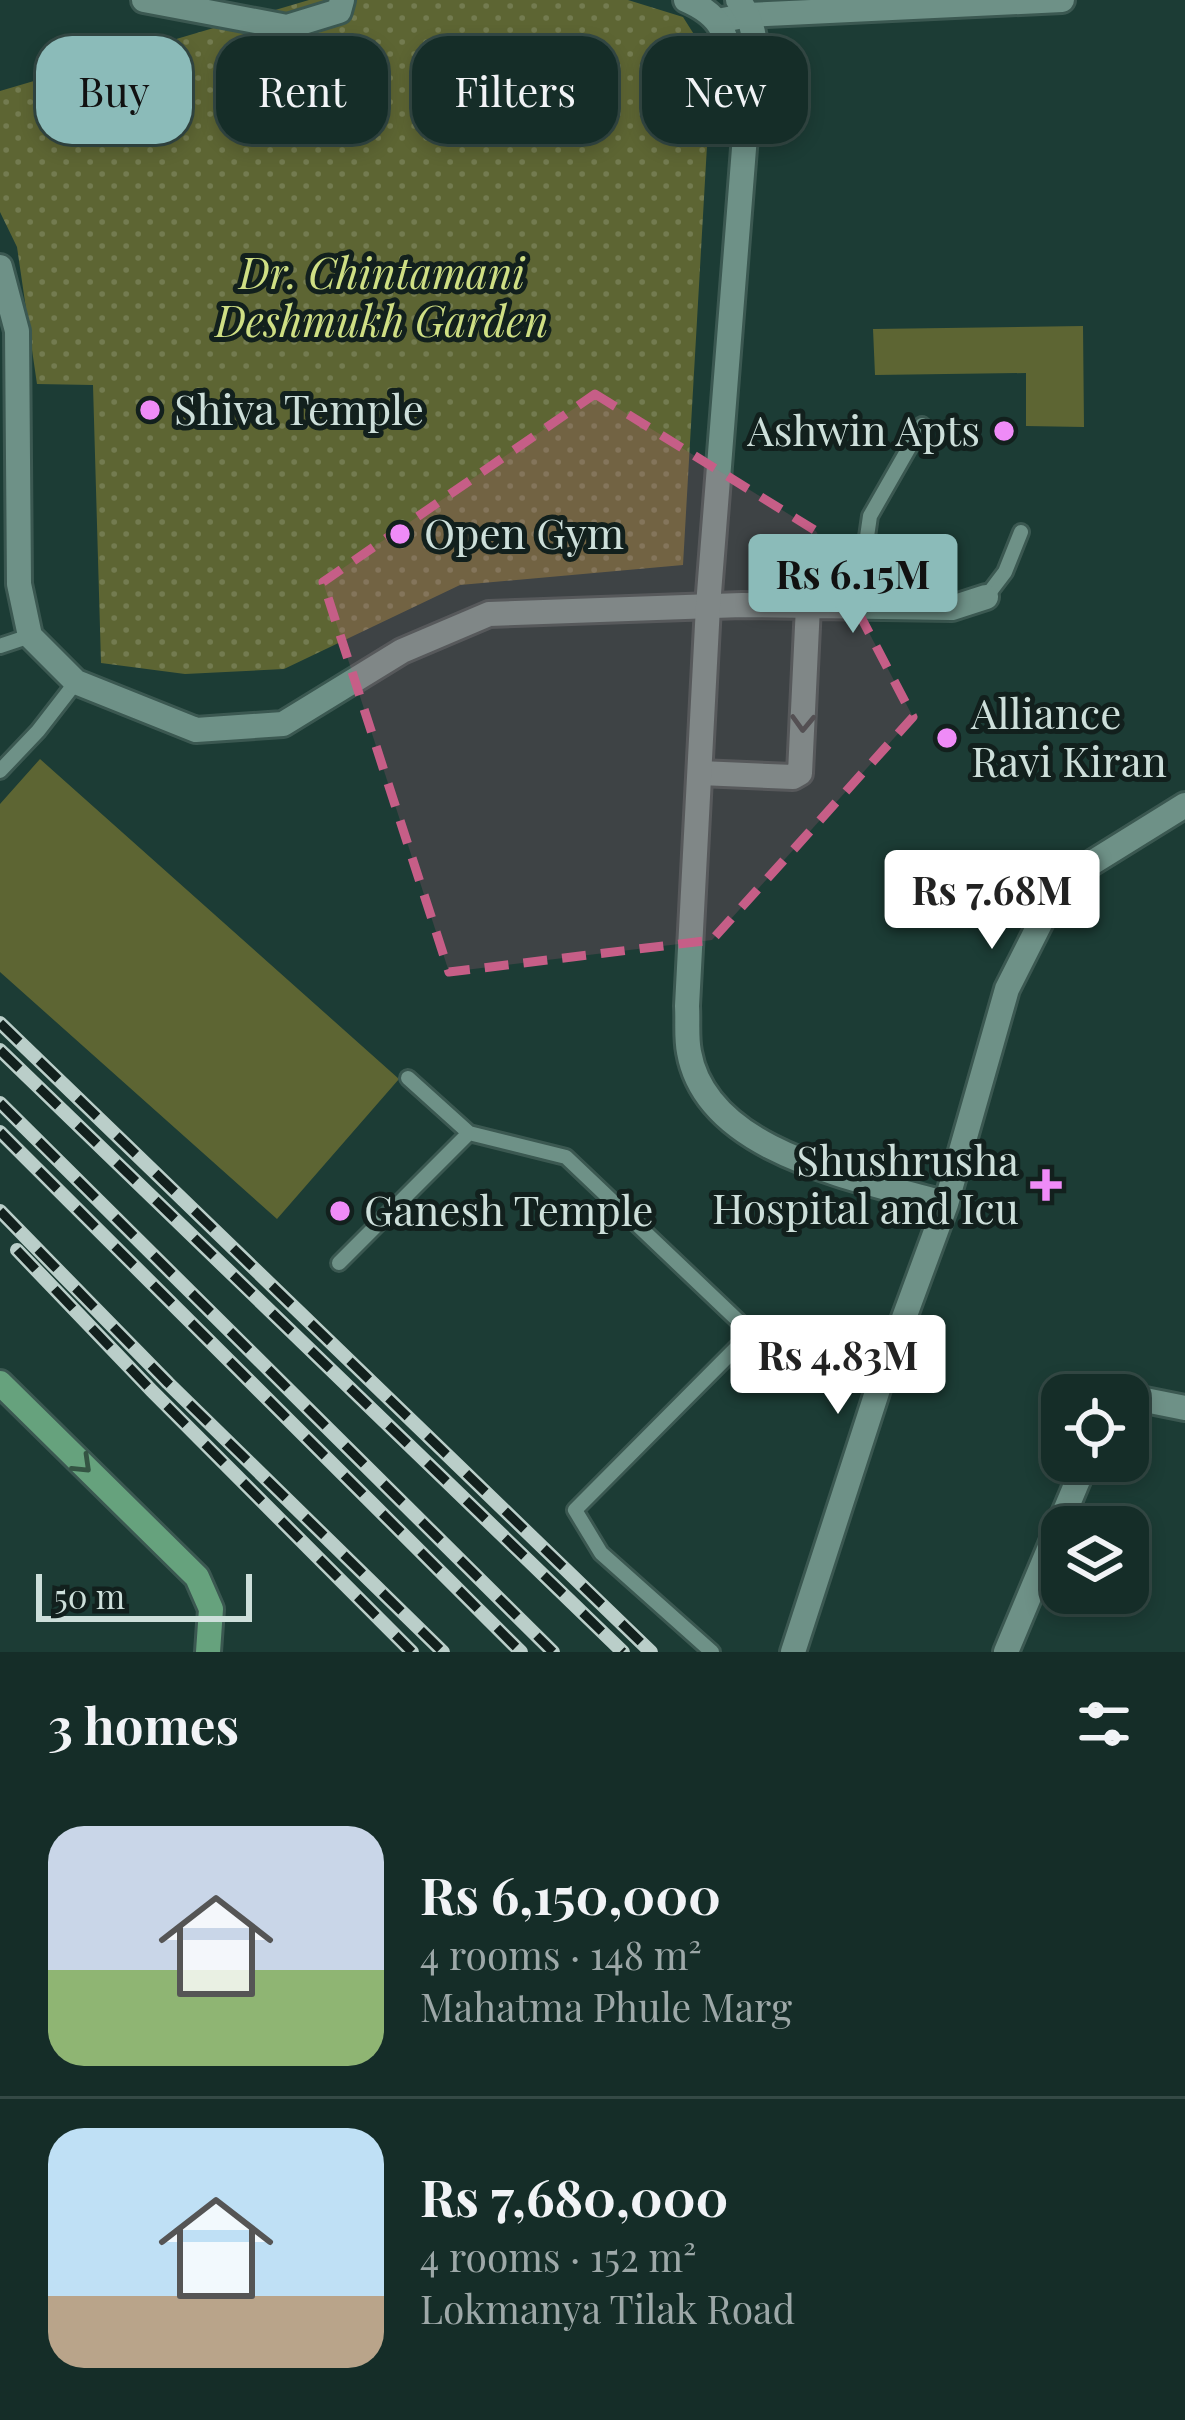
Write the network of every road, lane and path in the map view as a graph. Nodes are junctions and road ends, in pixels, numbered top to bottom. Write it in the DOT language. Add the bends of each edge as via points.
graph roads {
  1 [pos="144,0"];
  2 [pos="342,0"];
  3 [pos="686,0"];
  4 [pos="1062,0"];
  5 [pos="743,7"];
  6 [pos="718,20"];
  7 [pos="727,36"];
  8 [pos="744,144"];
  9 [pos="0,267"];
  10 [pos="922,425"];
  11 [pos="1021,532"];
  12 [pos="986,598"];
  13 [pos="708,606"];
  14 [pos="808,606"];
  15 [pos="857,606"];
  16 [pos="30,635"];
  17 [pos="0,646"];
  18 [pos="76,682"];
  19 [pos="0,771"];
  20 [pos="700,773"];
  21 [pos="1185,806"];
  22 [pos="408,1078"];
  23 [pos="469,1133"];
  24 [pos="946,1204"];
  25 [pos="339,1263"];
  26 [pos="0,1383"];
  27 [pos="1149,1401"];
  28 [pos="1185,1408"];
  29 [pos="1077,1482"];
  30 [pos="208,1652"];
  31 [pos="712,1652"];
  32 [pos="793,1652"];
  33 [pos="1006,1652"];
  1 -- 2 [label="street" via="287,27 339,11"];
  3 -- 6 [label="street"];
  4 -- 5 [label="street"];
  5 -- 6 [label="street"];
  6 -- 7 [label="street"];
  8 -- 13 [label="street"];
  9 -- 16 [label="street" via="17,331 19,584"];
  10 -- 15 [label="lane" via="870,516"];
  11 -- 12 [label="lane"];
  12 -- 15 [label="street" via="952,608"];
  13 -- 14 [label="street"];
  13 -- 18 [label="street" via="488,614 402,651 283,724 196,730"];
  13 -- 20 [label="street"];
  14 -- 15 [label="street"];
  14 -- 20 [label="street, one-way" via="800,773"];
  16 -- 17 [label="lane"];
  16 -- 18 [label="street"];
  18 -- 19 [label="lane"];
  20 -- 24 [label="street" via="687,1006 689,1054 704,1092 766,1148"];
  21 -- 24 [label="street" via="1061,882 1007,989"];
  22 -- 23 [label="lane"];
  23 -- 25 [label="lane"];
  23 -- 31 [label="lane" via="566,1157 751,1333 575,1510 601,1553"];
  24 -- 32 [label="street"];
  26 -- 30 [label="main road, one-way" via="197,1577 211,1609"];
  27 -- 28 [label="street"];
  29 -- 33 [label="street"];
}
